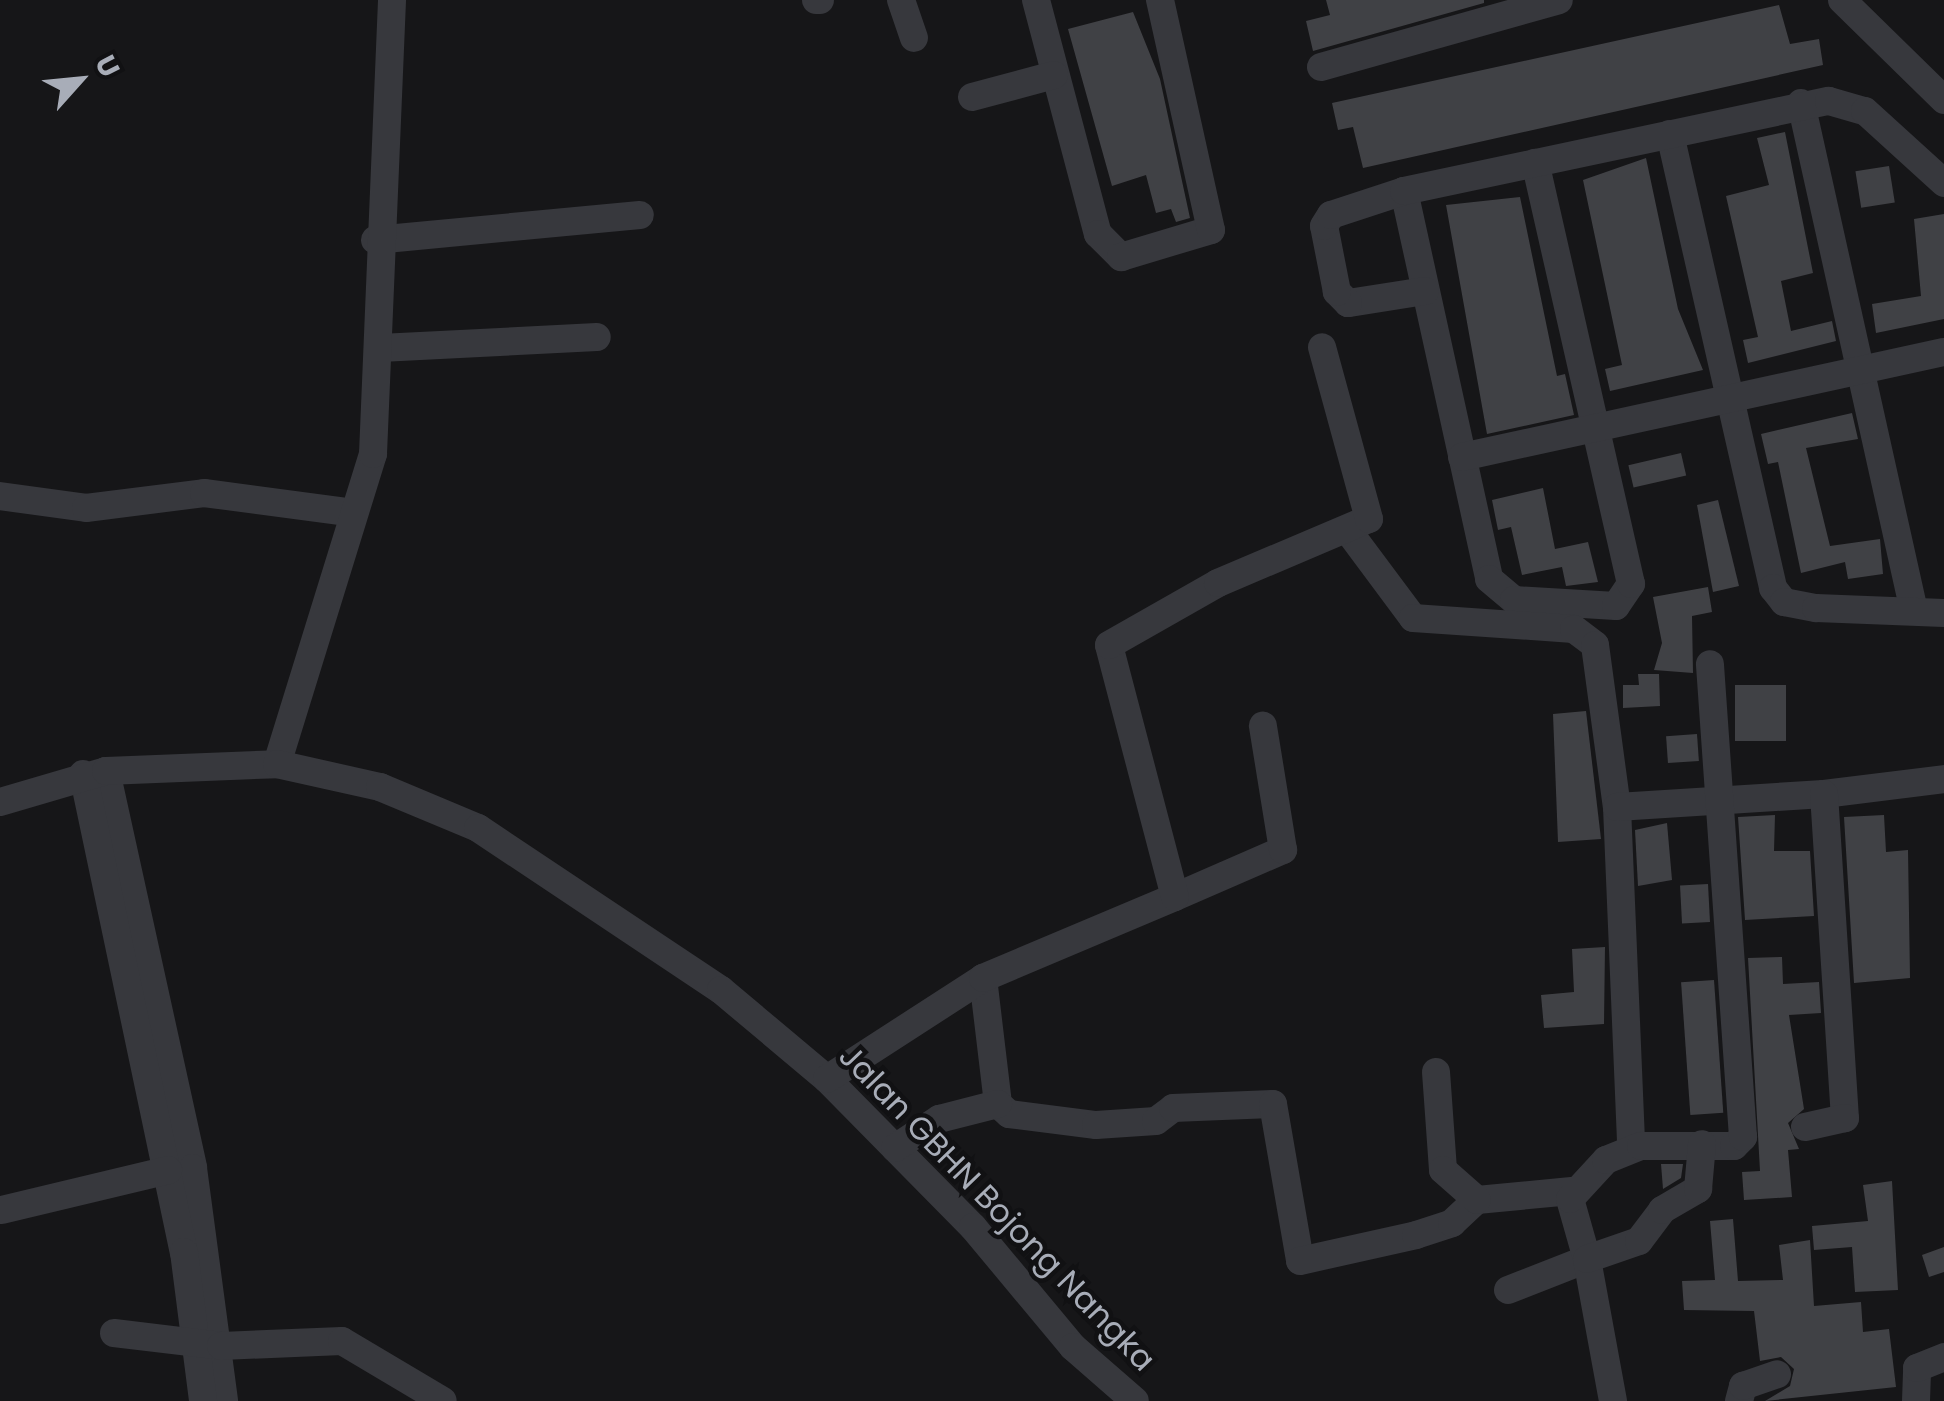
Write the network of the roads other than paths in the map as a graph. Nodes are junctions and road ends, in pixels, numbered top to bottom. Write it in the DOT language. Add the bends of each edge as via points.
graph roads {
  1 [pos="392,0"];
  2 [pos="901,0"];
  3 [pos="1036,0"];
  4 [pos="1160,0"];
  5 [pos="1559,0"];
  6 [pos="1842,0"];
  7 [pos="914,38"];
  8 [pos="1320,67"];
  9 [pos="1054,75"];
  10 [pos="972,97"];
  11 [pos="1944,100"];
  12 [pos="1801,103"];
  13 [pos="1670,134"];
  14 [pos="1535,163"];
  15 [pos="1944,182"];
  16 [pos="1404,191"];
  17 [pos="640,215"];
  18 [pos="376,240"];
  19 [pos="1425,291"];
  20 [pos="597,337"];
  21 [pos="1322,347"];
  22 [pos="380,348"];
  23 [pos="1944,352"];
  24 [pos="1861,371"];
  25 [pos="1729,402"];
  26 [pos="1596,430"];
  27 [pos="1462,457"];
  28 [pos="0,496"];
  29 [pos="354,513"];
  30 [pos="1349,532"];
  31 [pos="1914,611"];
  32 [pos="1944,613"];
  33 [pos="1710,664"];
  34 [pos="1262,726"];
  35 [pos="277,764"];
  36 [pos="95,772"];
  37 [pos="1944,779"];
  38 [pos="1824,794"];
  39 [pos="1725,796"];
  40 [pos="0,802"];
  41 [pos="1617,807"];
  42 [pos="1175,897"];
  43 [pos="982,978"];
  44 [pos="1436,1072"];
  45 [pos="827,1079"];
  46 [pos="998,1104"];
  47 [pos="1805,1127"];
  48 [pos="1702,1144"];
  49 [pos="895,1148"];
  50 [pos="1631,1148"];
  51 [pos="168,1170"];
  52 [pos="1572,1192"];
  53 [pos="1478,1200"];
  54 [pos="2,1210"];
  55 [pos="1587,1259"];
  56 [pos="1508,1290"];
  57 [pos="114,1333"];
  58 [pos="209,1346"];
  59 [pos="1944,1358"];
  60 [pos="1777,1374"];
  61 [pos="203,1401"];
  62 [pos="224,1401"];
  63 [pos="443,1401"];
  64 [pos="1135,1401"];
  65 [pos="1614,1401"];
  66 [pos="1739,1401"];
  67 [pos="1916,1401"];
  1 -- 18 [label="street"];
  2 -- 7 [label="street"];
  3 -- 9 [label="street"];
  4 -- 9 [label="street" via="1211,230 1122,257 1108,249"];
  5 -- 8 [label="street"];
  6 -- 11 [label="street"];
  9 -- 10 [label="street"];
  12 -- 13 [label="street"];
  12 -- 15 [label="street" via="1865,111"];
  12 -- 24 [label="street"];
  13 -- 14 [label="street"];
  13 -- 25 [label="street"];
  14 -- 16 [label="street"];
  14 -- 26 [label="street"];
  16 -- 19 [label="street"];
  16 -- 19 [label="street" via="1342,207 1324,226 1348,303"];
  17 -- 18 [label="street"];
  18 -- 22 [label="street"];
  19 -- 27 [label="street"];
  20 -- 22 [label="street"];
  21 -- 30 [label="street" via="1370,511"];
  22 -- 29 [label="street" via="373,454"];
  23 -- 24 [label="street"];
  24 -- 25 [label="street"];
  24 -- 31 [label="street"];
  25 -- 26 [label="street"];
  25 -- 31 [label="street" via="1773,588 1784,602"];
  26 -- 27 [label="street"];
  26 -- 27 [label="street" via="1631,584 1616,606 1514,600 1494,589"];
  28 -- 29 [label="street" via="86,508 204,493"];
  29 -- 35 [label="street"];
  30 -- 41 [label="street" via="1413,618 1586,634 1601,670"];
  30 -- 42 [label="street" via="1218,582 1109,645"];
  31 -- 32 [label="street"];
  33 -- 39 [label="street"];
  34 -- 42 [label="street" via="1283,850"];
  35 -- 36 [label="street, Jalan GBHN Bojong Nangka"];
  35 -- 45 [label="street, Jalan GBHN Bojong Nangka" via="380,787 478,828 721,990"];
  36 -- 40 [label="street, Jalan GBHN Bojong Nangka"];
  36 -- 51 [label="street"];
  36 -- 58 [label="street" via="193,1168"];
  37 -- 38 [label="street"];
  38 -- 39 [label="street"];
  38 -- 47 [label="street" via="1845,1118"];
  39 -- 41 [label="street"];
  39 -- 48 [label="street" via="1743,1137 1734,1146"];
  41 -- 50 [label="street"];
  42 -- 43 [label="street"];
  43 -- 45 [label="street"];
  43 -- 46 [label="street"];
  44 -- 53 [label="street" via="1444,1170"];
  45 -- 49 [label="street, Jalan GBHN Bojong Nangka"];
  46 -- 49 [label="street" via="939,1119"];
  46 -- 53 [label="street" via="1009,1114 1096,1125 1156,1121 1173,1108 1273,1104 1300,1261 1416,1236 1452,1223"];
  48 -- 50 [label="street"];
  48 -- 55 [label="street" via="1698,1189 1662,1210 1639,1240"];
  49 -- 64 [label="street, Jalan GBHN Bojong Nangka" via="1073,1347"];
  50 -- 52 [label="street"];
  51 -- 54 [label="street"];
  51 -- 58 [label="street"];
  52 -- 53 [label="street"];
  52 -- 55 [label="street"];
  55 -- 56 [label="street"];
  55 -- 65 [label="street"];
  57 -- 58 [label="street"];
  58 -- 61 [label="street"];
  58 -- 62 [label="street"];
  58 -- 63 [label="street" via="342,1341"];
  59 -- 67 [label="street" via="1916,1368"];
  60 -- 66 [label="street" via="1743,1386"];
}
